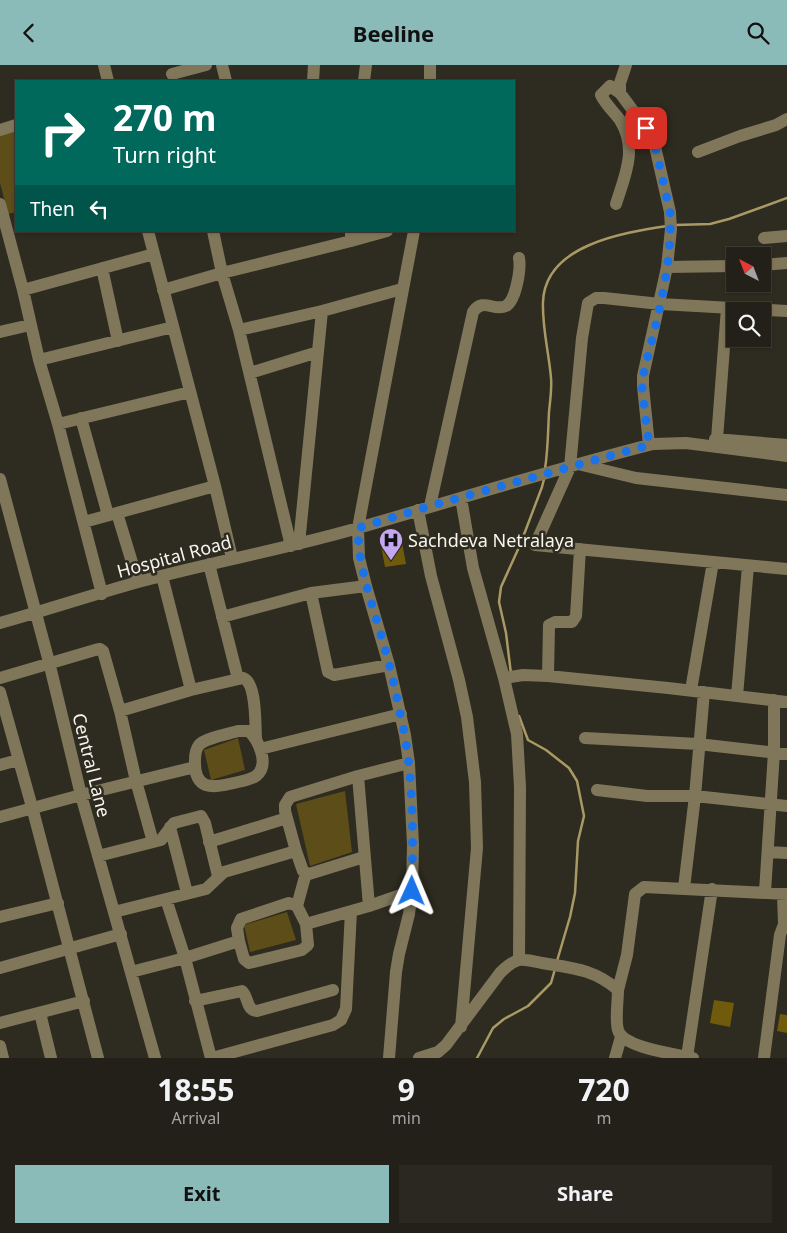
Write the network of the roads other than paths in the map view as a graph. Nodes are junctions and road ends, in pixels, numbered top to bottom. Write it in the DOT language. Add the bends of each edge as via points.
graph roads {
  1 [pos="104,65"];
  2 [pos="206,65"];
  3 [pos="222,65"];
  4 [pos="314,65"];
  5 [pos="366,65"];
  6 [pos="430,65"];
  7 [pos="626,65"];
  8 [pos="172,73"];
  9 [pos="108,80"];
  10 [pos="226,80"];
  11 [pos="313,80"];
  12 [pos="364,80"];
  13 [pos="430,80"];
  14 [pos="620,93"];
  15 [pos="787,119"];
  16 [pos="15,125"];
  17 [pos="0,130"];
  18 [pos="698,152"];
  19 [pos="0,204"];
  20 [pos="616,204"];
  21 [pos="11,223"];
  22 [pos="148,232"];
  23 [pos="213,232"];
  24 [pos="380,232"];
  25 [pos="414,232"];
  26 [pos="351,236"];
  27 [pos="787,236"];
  28 [pos="764,238"];
  29 [pos="154,254"];
  30 [pos="519,258"];
  31 [pos="787,263"];
  32 [pos="771,264"];
  33 [pos="726,266"];
  34 [pos="667,267"];
  35 [pos="102,268"];
  36 [pos="222,273"];
  37 [pos="402,289"];
  38 [pos="23,290"];
  39 [pos="163,290"];
  40 [pos="660,304"];
  41 [pos="726,308"];
  42 [pos="771,310"];
  43 [pos="322,311"];
  44 [pos="787,311"];
  45 [pos="726,321"];
  46 [pos="30,325"];
  47 [pos="174,327"];
  48 [pos="239,331"];
  49 [pos="0,332"];
  50 [pos="118,341"];
  51 [pos="318,353"];
  52 [pos="40,361"];
  53 [pos="250,373"];
  54 [pos="190,392"];
  55 [pos="81,419"];
  56 [pos="58,424"];
  57 [pos="717,439"];
  58 [pos="651,445"];
  59 [pos="787,445"];
  60 [pos="787,455"];
  61 [pos="570,467"];
  62 [pos="0,479"];
  63 [pos="215,486"];
  64 [pos="787,495"];
  65 [pos="461,498"];
  66 [pos="424,508"];
  67 [pos="112,514"];
  68 [pos="84,522"];
  69 [pos="358,528"];
  70 [pos="295,545"];
  71 [pos="580,549"];
  72 [pos="232,559"];
  73 [pos="713,562"];
  74 [pos="209,564"];
  75 [pos="748,566"];
  76 [pos="787,569"];
  77 [pos="162,576"];
  78 [pos="138,582"];
  79 [pos="366,586"];
  80 [pos="102,593"];
  81 [pos="311,593"];
  82 [pos="35,613"];
  83 [pos="222,617"];
  84 [pos="0,623"];
  85 [pos="49,663"];
  86 [pos="389,665"];
  87 [pos="548,676"];
  88 [pos="0,678"];
  89 [pos="506,678"];
  90 [pos="238,679"];
  91 [pos="191,690"];
  92 [pos="697,691"];
  93 [pos="0,692"];
  94 [pos="737,696"];
  95 [pos="781,701"];
  96 [pos="120,711"];
  97 [pos="401,714"];
  98 [pos="585,738"];
  99 [pos="258,743"];
  100 [pos="698,744"];
  101 [pos="781,753"];
  102 [pos="18,760"];
  103 [pos="409,763"];
  104 [pos="0,765"];
  105 [pos="195,767"];
  106 [pos="358,776"];
  107 [pos="136,781"];
  108 [pos="597,790"];
  109 [pos="81,795"];
  110 [pos="694,796"];
  111 [pos="770,804"];
  112 [pos="787,806"];
  113 [pos="32,807"];
  114 [pos="0,817"];
  115 [pos="288,818"];
  116 [pos="170,827"];
  117 [pos="209,842"];
  118 [pos="153,843"];
  119 [pos="296,851"];
  120 [pos="768,852"];
  121 [pos="787,853"];
  122 [pos="98,856"];
  123 [pos="364,857"];
  124 [pos="306,873"];
  125 [pos="218,876"];
  126 [pos="684,888"];
  127 [pos="712,889"];
  128 [pos="412,891"];
  129 [pos="765,892"];
  130 [pos="188,893"];
  131 [pos="785,894"];
  132 [pos="166,899"];
  133 [pos="58,903"];
  134 [pos="297,906"];
  135 [pos="369,906"];
  136 [pos="352,911"];
  137 [pos="114,912"];
  138 [pos="0,917"];
  139 [pos="306,924"];
  140 [pos="121,935"];
  141 [pos="239,941"];
  142 [pos="70,949"];
  143 [pos="185,958"];
  144 [pos="519,960"];
  145 [pos="0,968"];
  146 [pos="131,972"];
  147 [pos="333,990"];
  148 [pos="618,990"];
  149 [pos="84,1001"];
  150 [pos="195,1001"];
  151 [pos="40,1013"];
  152 [pos="0,1023"];
  153 [pos="461,1027"];
  154 [pos="621,1037"];
  155 [pos="0,1046"];
  156 [pos="426,1057"];
  157 [pos="690,1057"];
  158 [pos="3,1058"];
  159 [pos="51,1058"];
  160 [pos="98,1058"];
  161 [pos="155,1058"];
  162 [pos="211,1058"];
  163 [pos="389,1058"];
  164 [pos="615,1058"];
  165 [pos="764,1058"];
  1 -- 9 [label="street"];
  2 -- 8 [label="street"];
  3 -- 10 [label="street"];
  4 -- 11 [label="street"];
  5 -- 12 [label="street"];
  6 -- 13 [label="street"];
  7 -- 14 [label="street"];
  14 -- 20 [label="street" via="612,86 601,95 623,126 630,149"];
  14 -- 34 [label="street" via="654,141 670,212"];
  15 -- 18 [label="street"];
  16 -- 17 [label="street"];
  19 -- 21 [label="street"];
  21 -- 38 [label="street"];
  22 -- 29 [label="street"];
  23 -- 36 [label="street"];
  24 -- 26 [label="street"];
  25 -- 37 [label="street"];
  26 -- 36 [label="street"];
  27 -- 28 [label="street"];
  29 -- 35 [label="street"];
  29 -- 39 [label="street"];
  30 -- 66 [label="street" via="520,271 511,301 502,307 478,306 473,312"];
  31 -- 32 [label="street"];
  33 -- 34 [label="street"];
  34 -- 40 [label="street"];
  35 -- 38 [label="street"];
  35 -- 50 [label="street"];
  36 -- 39 [label="street"];
  36 -- 48 [label="street"];
  37 -- 43 [label="street"];
  37 -- 69 [label="street"];
  38 -- 46 [label="street"];
  39 -- 47 [label="street"];
  40 -- 41 [label="street"];
  40 -- 58 [label="street" via="642,387"];
  40 -- 61 [label="street" via="596,298 588,303"];
  42 -- 44 [label="street"];
  43 -- 48 [label="street"];
  43 -- 51 [label="street"];
  45 -- 57 [label="street"];
  46 -- 49 [label="street"];
  46 -- 52 [label="street"];
  47 -- 50 [label="street"];
  47 -- 54 [label="street"];
  48 -- 53 [label="street"];
  50 -- 52 [label="street"];
  51 -- 53 [label="street"];
  51 -- 70 [label="street"];
  52 -- 56 [label="street"];
  53 -- 70 [label="street"];
  54 -- 55 [label="street"];
  54 -- 63 [label="street"];
  55 -- 56 [label="street"];
  55 -- 67 [label="street"];
  56 -- 68 [label="street"];
  57 -- 58 [label="street" via="671,435"];
  57 -- 59 [label="street"];
  58 -- 60 [label="street" via="686,443"];
  58 -- 61 [label="street, Hospital Road"];
  61 -- 64 [label="street"];
  61 -- 65 [label="street, Hospital Road"];
  61 -- 71 [label="street" via="535,545"];
  62 -- 82 [label="street, Central Lane"];
  63 -- 67 [label="street"];
  63 -- 72 [label="street"];
  65 -- 66 [label="street, Hospital Road"];
  65 -- 89 [label="street" via="473,568"];
  66 -- 69 [label="street, Hospital Road"];
  66 -- 153 [label="street" via="431,576 467,717 475,782 477,848"];
  67 -- 68 [label="street"];
  67 -- 78 [label="street"];
  68 -- 80 [label="street"];
  69 -- 70 [label="street, Hospital Road"];
  69 -- 79 [label="street" via="359,558"];
  70 -- 72 [label="street, Hospital Road"];
  71 -- 73 [label="street"];
  71 -- 87 [label="street" via="576,616 572,622 555,621 549,625"];
  72 -- 74 [label="street, Hospital Road"];
  73 -- 75 [label="street"];
  73 -- 92 [label="street"];
  74 -- 77 [label="street, Hospital Road"];
  74 -- 83 [label="street"];
  75 -- 76 [label="street"];
  75 -- 94 [label="street"];
  77 -- 78 [label="street, Hospital Road"];
  77 -- 91 [label="street"];
  78 -- 80 [label="street, Hospital Road"];
  79 -- 81 [label="street"];
  79 -- 86 [label="street"];
  80 -- 82 [label="street, Hospital Road"];
  81 -- 83 [label="street"];
  81 -- 86 [label="street" via="328,673 334,675"];
  82 -- 84 [label="street, Hospital Road"];
  82 -- 85 [label="street, Central Lane"];
  83 -- 90 [label="street"];
  85 -- 88 [label="street"];
  85 -- 96 [label="street" via="95,650 104,651"];
  85 -- 109 [label="street, Central Lane"];
  86 -- 97 [label="street"];
  87 -- 89 [label="street"];
  87 -- 92 [label="street"];
  89 -- 144 [label="street" via="515,718 520,768"];
  90 -- 91 [label="street"];
  90 -- 99 [label="street" via="246,679 251,686"];
  91 -- 96 [label="street"];
  92 -- 94 [label="street"];
  92 -- 100 [label="street"];
  93 -- 102 [label="street"];
  94 -- 95 [label="street"];
  95 -- 101 [label="street"];
  96 -- 107 [label="street"];
  97 -- 99 [label="street"];
  97 -- 103 [label="street"];
  98 -- 100 [label="street"];
  99 -- 105 [label="street" via="250,731 244,730 207,740 196,751"];
  99 -- 105 [label="street" via="263,765 261,772 250,779 209,787 200,780"];
  100 -- 101 [label="street"];
  100 -- 110 [label="street"];
  101 -- 111 [label="street"];
  102 -- 104 [label="street"];
  102 -- 113 [label="street"];
  103 -- 106 [label="street"];
  103 -- 128 [label="street"];
  105 -- 107 [label="street"];
  106 -- 115 [label="street" via="290,797 285,805"];
  106 -- 123 [label="street"];
  107 -- 109 [label="street"];
  107 -- 118 [label="street"];
  108 -- 110 [label="street"];
  109 -- 113 [label="street"];
  109 -- 122 [label="street, Central Lane"];
  110 -- 111 [label="street"];
  110 -- 126 [label="street"];
  111 -- 112 [label="street"];
  111 -- 120 [label="street"];
  113 -- 114 [label="street"];
  113 -- 133 [label="street"];
  115 -- 117 [label="street"];
  115 -- 119 [label="street"];
  116 -- 117 [label="street" via="178,821 201,816 206,823"];
  116 -- 118 [label="street" via="161,839"];
  116 -- 130 [label="street"];
  117 -- 125 [label="street"];
  118 -- 122 [label="street"];
  119 -- 124 [label="street"];
  119 -- 125 [label="street"];
  120 -- 121 [label="street"];
  120 -- 129 [label="street"];
  122 -- 137 [label="street, Central Lane"];
  123 -- 124 [label="street"];
  123 -- 135 [label="street"];
  124 -- 134 [label="street"];
  125 -- 130 [label="street" via="206,889"];
  126 -- 127 [label="street"];
  126 -- 148 [label="street" via="644,887 635,894 627,955"];
  127 -- 129 [label="street"];
  127 -- 157 [label="street"];
  128 -- 135 [label="street"];
  128 -- 163 [label="street" via="396,972"];
  129 -- 131 [label="street"];
  130 -- 132 [label="street"];
  131 -- 165 [label="street" via="784,924"];
  132 -- 137 [label="street"];
  132 -- 143 [label="street"];
  133 -- 138 [label="street"];
  133 -- 142 [label="street"];
  134 -- 139 [label="street"];
  134 -- 141 [label="street" via="289,903 241,919 237,928"];
  135 -- 136 [label="street"];
  136 -- 139 [label="street"];
  136 -- 162 [label="street" via="346,1009 341,1020 333,1025"];
  137 -- 140 [label="street, Central Lane"];
  139 -- 141 [label="street" via="308,945 302,950 249,963 244,959"];
  140 -- 142 [label="street"];
  140 -- 146 [label="street, Central Lane"];
  141 -- 143 [label="street"];
  142 -- 145 [label="street"];
  142 -- 149 [label="street"];
  143 -- 146 [label="street"];
  143 -- 150 [label="street"];
  144 -- 148 [label="street" via="595,974"];
  144 -- 153 [label="street" via="500,973"];
  146 -- 161 [label="street, Central Lane"];
  147 -- 150 [label="street" via="257,1011 249,1007 242,991"];
  148 -- 154 [label="street"];
  149 -- 151 [label="street"];
  149 -- 160 [label="street"];
  150 -- 162 [label="street"];
  151 -- 152 [label="street"];
  151 -- 159 [label="street"];
  153 -- 156 [label="street" via="446,1045"];
  154 -- 157 [label="street" via="650,1049"];
  154 -- 164 [label="street"];
  155 -- 158 [label="street"];
}
